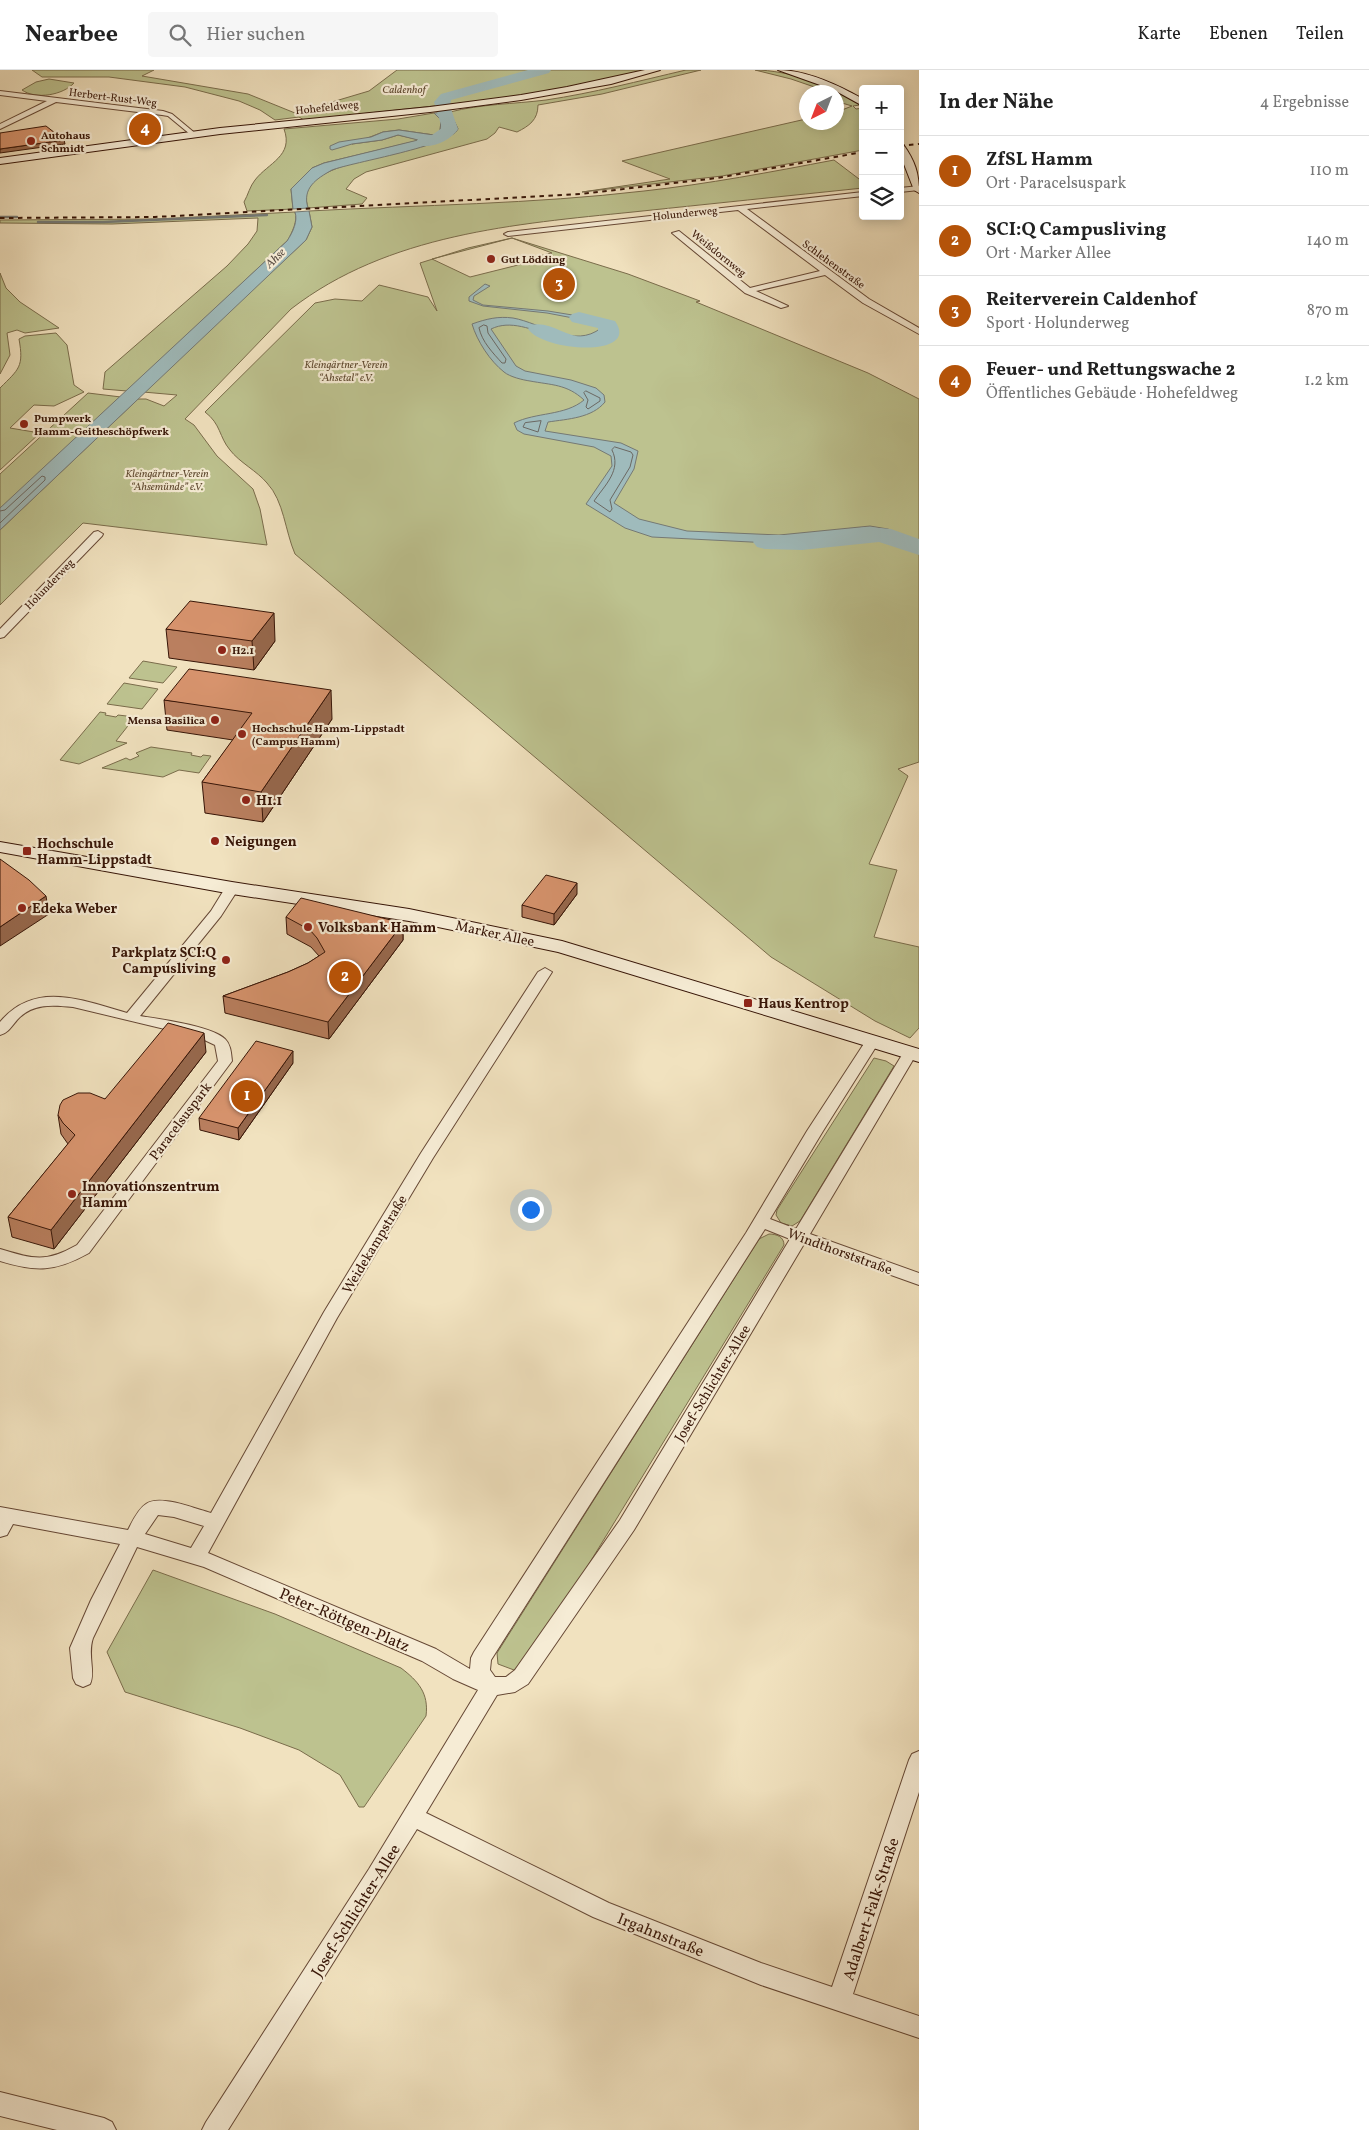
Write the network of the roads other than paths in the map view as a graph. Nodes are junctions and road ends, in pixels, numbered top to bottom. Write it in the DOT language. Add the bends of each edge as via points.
graph roads {
  1 [pos="656,70"];
  2 [pos="782,70"];
  3 [pos="0,93"];
  4 [pos="54,100"];
  5 [pos="859,100"];
  6 [pos="0,127"];
  7 [pos="193,134"];
  8 [pos="904,152"];
  9 [pos="0,161"];
  10 [pos="919,188"];
  11 [pos="904,190"];
  12 [pos="859,194"];
  13 [pos="740,208"];
  14 [pos="676,233"];
  15 [pos="508,234"];
  16 [pos="826,272"];
  17 [pos="748,291"];
  18 [pos="784,306"];
  19 [pos="919,331"];
  20 [pos="98,534"];
  21 [pos="0,635"];
  22 [pos="0,847"];
  23 [pos="232,888"];
  24 [pos="545,972"];
  25 [pos="130,1018"];
  26 [pos="0,1031"];
  27 [pos="872,1042"];
  28 [pos="906,1050"];
  29 [pos="761,1222"];
  30 [pos="800,1237"];
  31 [pos="0,1255"];
  32 [pos="919,1280"];
  33 [pos="3,1520"];
  34 [pos="215,1522"];
  35 [pos="122,1536"];
  36 [pos="196,1558"];
  37 [pos="83,1678"];
  38 [pos="491,1687"];
  39 [pos="919,1760"];
  40 [pos="413,1817"];
  41 [pos="839,2001"];
  42 [pos="919,2028"];
  43 [pos="0,2104"];
  44 [pos="104,2130"];
  45 [pos="214,2130"];
  1 -- 7 [label="street, Hohefeldweg" via="564,90 466,105"];
  2 -- 5 [label="street" via="831,86"];
  3 -- 4 [label="street, Herbert-Rust-Weg"];
  4 -- 6 [label="street, Herbert-Rust-Weg"];
  4 -- 7 [label="street, Herbert-Rust-Weg" via="163,113"];
  7 -- 9 [label="street, Hohefeldweg"];
  8 -- 10 [label="street"];
  10 -- 11 [label="street"];
  12 -- 13 [label="street, Holunderweg"];
  13 -- 15 [label="street, Holunderweg"];
  13 -- 16 [label="street, Schlehenstraße"];
  14 -- 17 [label="street, Weißdornweg"];
  16 -- 17 [label="street, Weißdornweg"];
  16 -- 19 [label="street, Schlehenstraße" via="877,309"];
  17 -- 18 [label="street, Weißdornweg"];
  20 -- 21 [label="street, Holunderweg"];
  22 -- 23 [label="street, Marker Allee"];
  23 -- 25 [label="street" via="216,913"];
  23 -- 27 [label="street, Marker Allee" via="409,915 562,947"];
  24 -- 34 [label="street, Weidekampstraße" via="364,1259"];
  25 -- 26 [label="street, Paracelsuspark" via="57,1000 19,1010"];
  25 -- 31 [label="street, Paracelsuspark" via="205,1035 223,1046 225,1061 83,1249 49,1265 27,1264"];
  27 -- 28 [label="street, Marker Allee"];
  27 -- 29 [label="street"];
  28 -- 30 [label="street, Josef-Schlichter-Allee"];
  29 -- 30 [label="street, Windthorststraße"];
  29 -- 38 [label="street" via="480,1658 480,1672"];
  30 -- 32 [label="street, Windthorststraße"];
  30 -- 38 [label="street, Josef-Schlichter-Allee" via="627,1525 518,1681"];
  33 -- 35 [label="street, Peter-Röttgen-Platz"];
  34 -- 35 [label="street" via="154,1508"];
  34 -- 36 [label="street"];
  35 -- 36 [label="street, Peter-Röttgen-Platz"];
  35 -- 37 [label="street" via="80,1647"];
  36 -- 38 [label="street, Peter-Röttgen-Platz" via="429,1655"];
  38 -- 40 [label="street, Josef-Schlichter-Allee"];
  39 -- 41 [label="street, Adalbert-Falk-Straße"];
  40 -- 41 [label="street, Irgahnstraße" via="601,1910 761,1974"];
  40 -- 45 [label="street, Josef-Schlichter-Allee"];
  41 -- 42 [label="street, Irgahnstraße"];
  43 -- 44 [label="street"];
}
